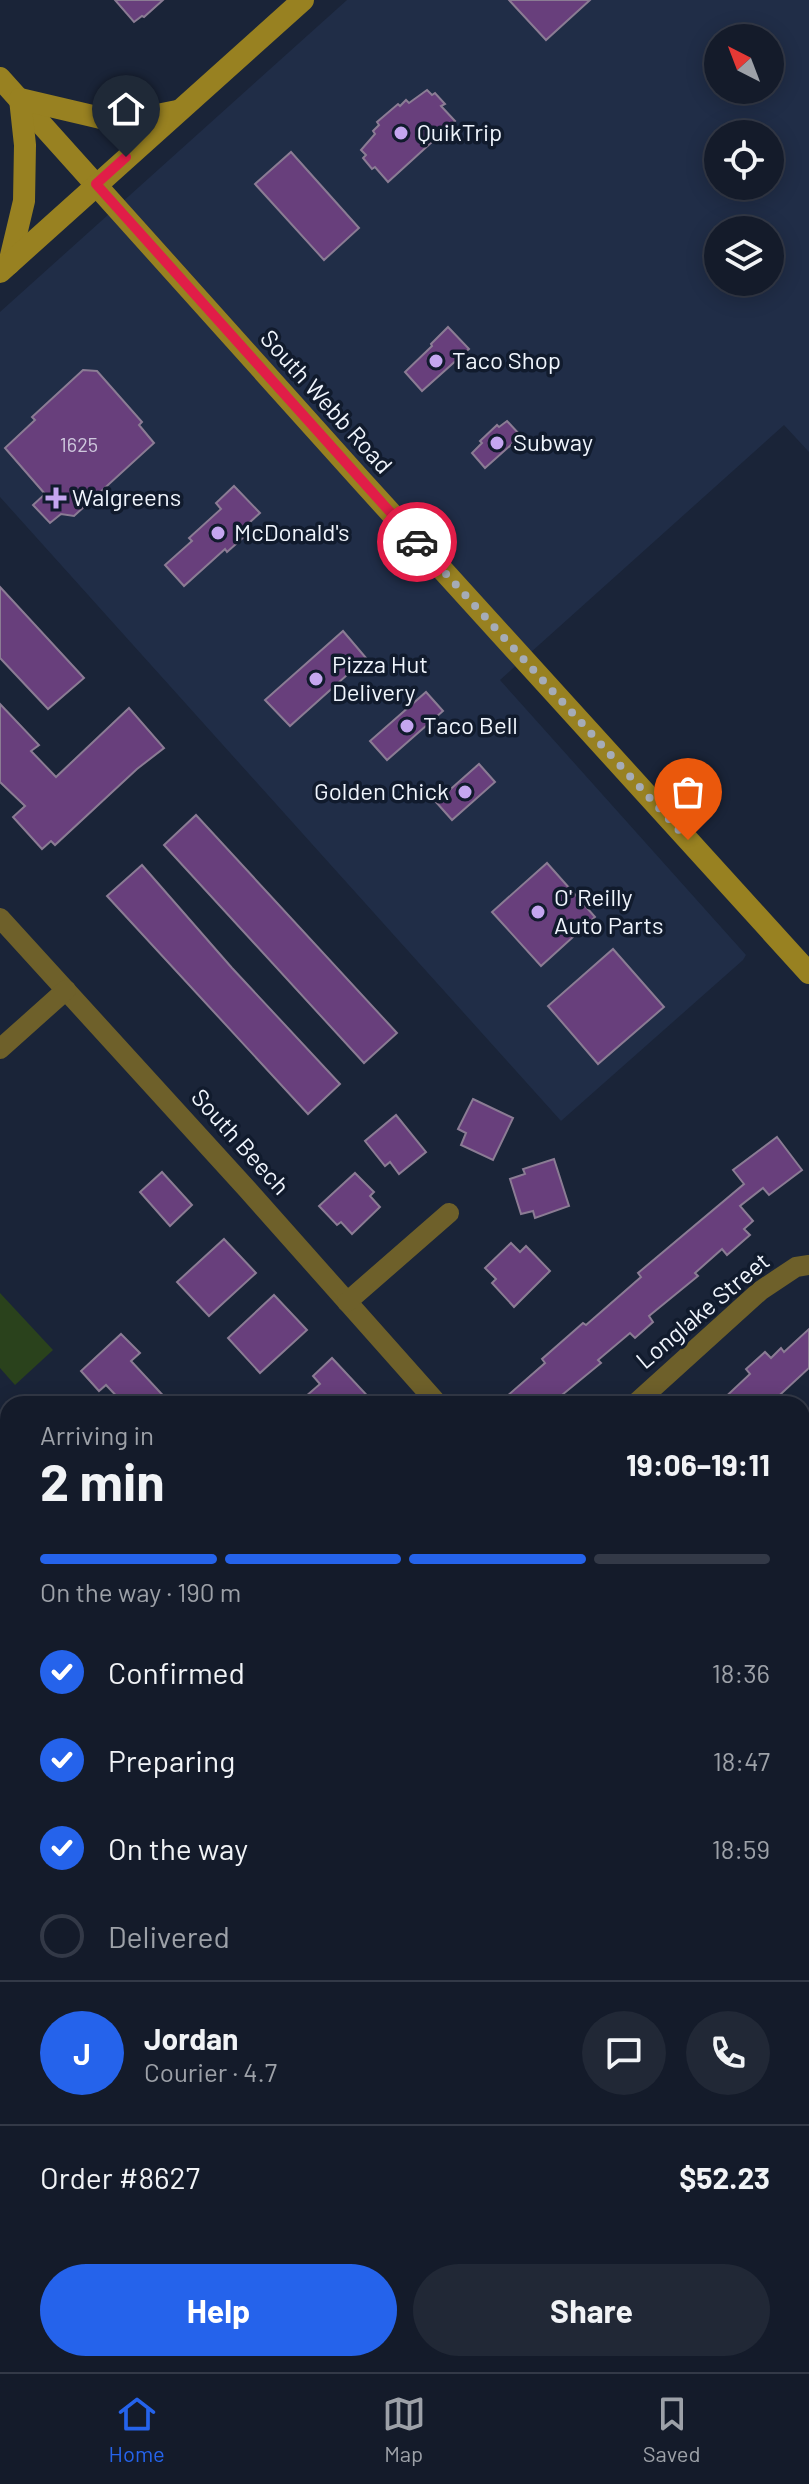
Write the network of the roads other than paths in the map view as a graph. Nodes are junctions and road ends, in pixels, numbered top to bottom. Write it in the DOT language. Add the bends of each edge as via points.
graph roads {
  1 [pos="303,0"];
  2 [pos="0,78"];
  3 [pos="20,99"];
  4 [pos="178,111"];
  5 [pos="96,184"];
  6 [pos="4,268"];
  7 [pos="0,918"];
  8 [pos="809,973"];
  9 [pos="66,990"];
  10 [pos="0,1049"];
  11 [pos="449,1213"];
  12 [pos="809,1265"];
  13 [pos="347,1302"];
  14 [pos="431,1396"];
  15 [pos="644,1396"];
  1 -- 4 [label="main road"];
  2 -- 3 [label="main road, South Webb Road"];
  3 -- 4 [label="main road" via="101,118"];
  3 -- 5 [label="main road, South Webb Road"];
  3 -- 6 [label="main road" via="24,201"];
  4 -- 5 [label="main road"];
  5 -- 6 [label="main road"];
  5 -- 8 [label="main road, South Webb Road"];
  7 -- 9 [label="street, South Beech"];
  9 -- 10 [label="street"];
  9 -- 13 [label="street, South Beech"];
  11 -- 13 [label="street"];
  12 -- 15 [label="street, Longlake Street" via="796,1267 760,1291"];
  13 -- 14 [label="street, South Beech"];
}
